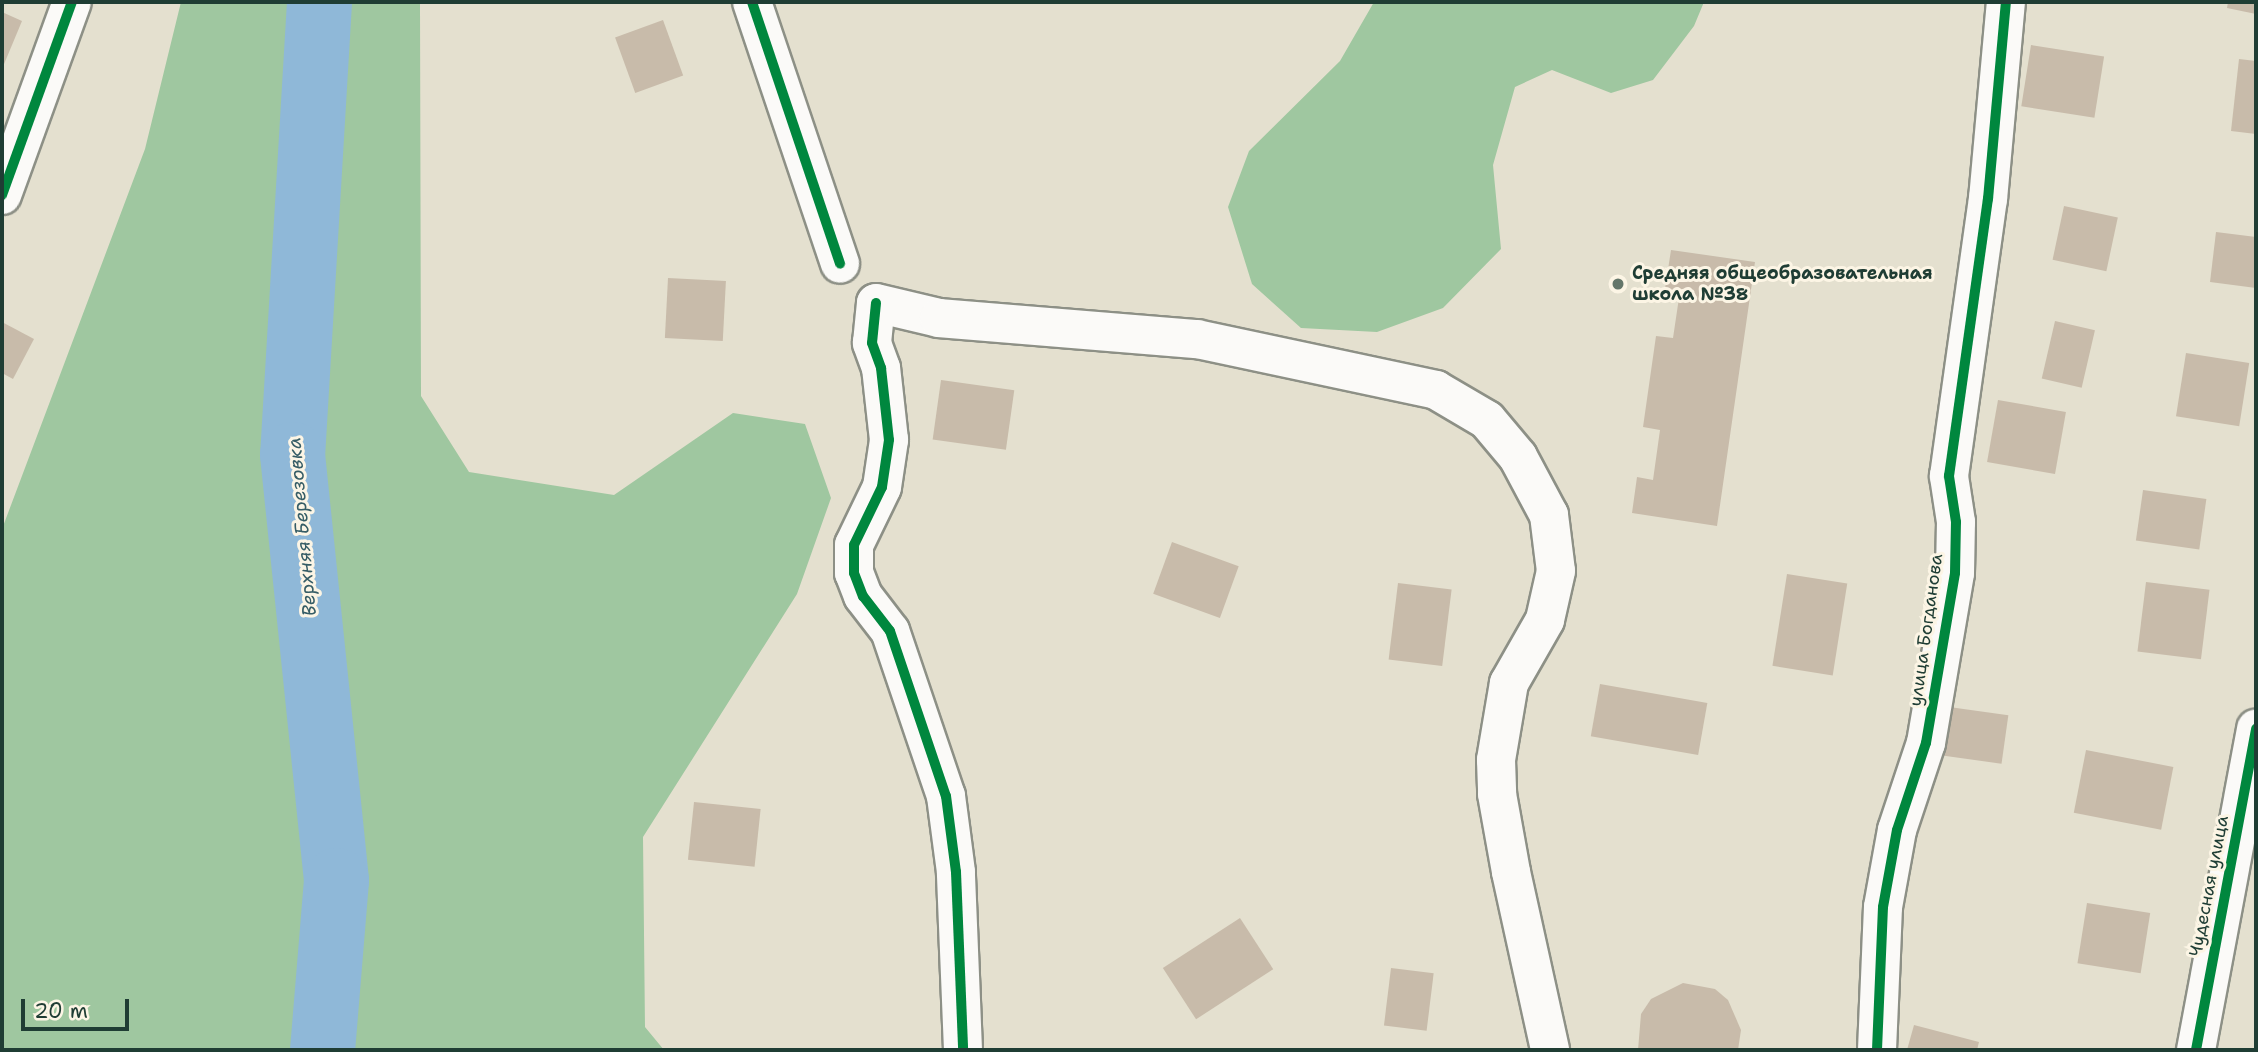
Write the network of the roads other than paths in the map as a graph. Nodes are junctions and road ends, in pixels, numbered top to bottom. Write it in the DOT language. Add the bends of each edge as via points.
graph roads {
  1 [pos="72,2"];
  2 [pos="752,2"];
  3 [pos="2006,2"];
  4 [pos="2,195"];
  5 [pos="840,264"];
  6 [pos="2256,729"];
  7 [pos="963,1050"];
  8 [pos="1550,1050"];
  9 [pos="1877,1050"];
  10 [pos="2196,1050"];
  1 -- 4 [label="street"];
  2 -- 5 [label="street"];
  3 -- 9 [label="street, улица Богданова" via="1988,199 1949,476 1956,522 1955,573 1926,743 1898,830 1883,907"];
  6 -- 10 [label="street, Чудесная улица"];
  7 -- 8 [label="street" via="956,872 946,796 890,631 863,596 854,573 855,545 882,487 889,440 883,379 873,343 876,303 939,318 1197,339 1436,390 1487,419 1518,457 1549,516 1556,571 1545,620 1509,683 1496,760 1511,872"];
}
